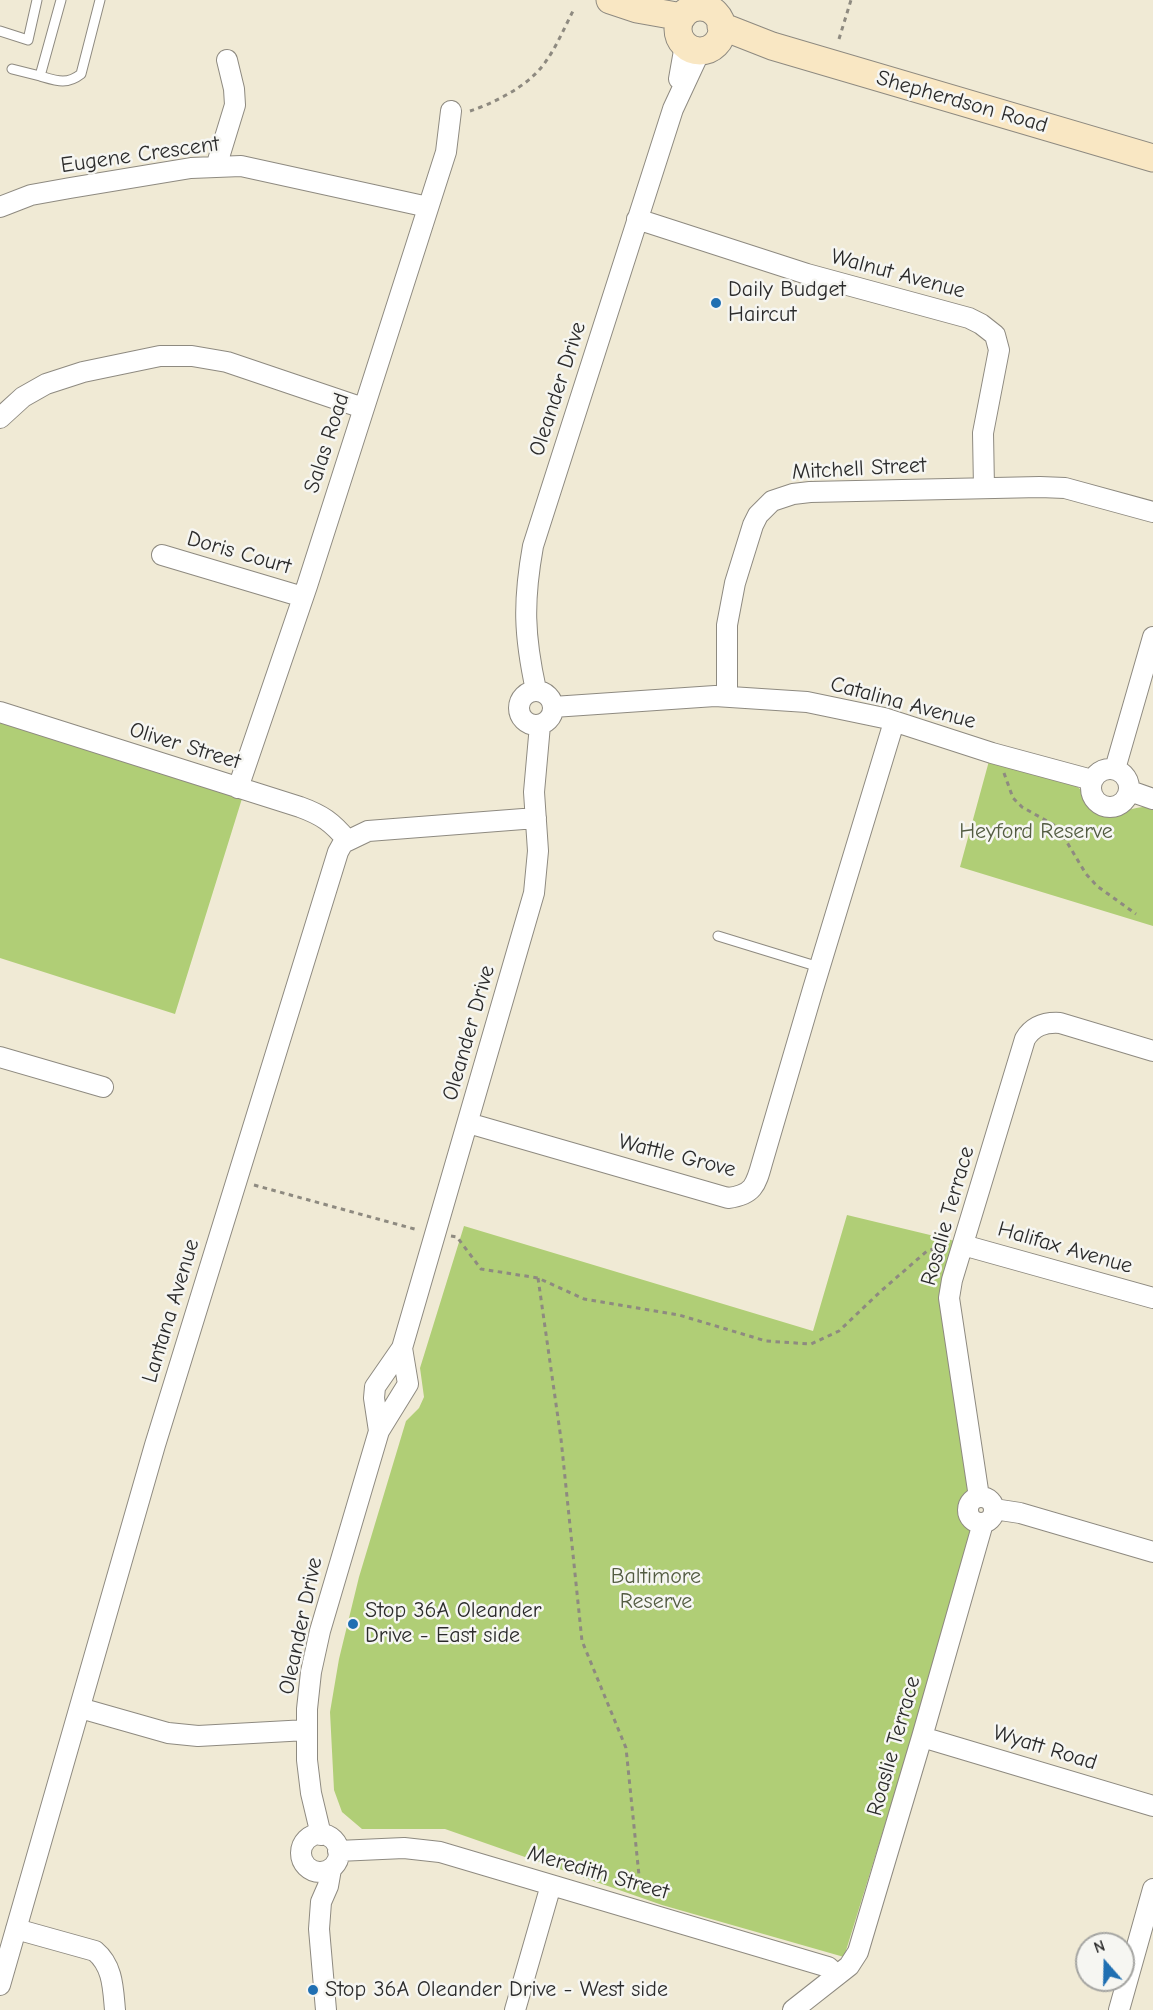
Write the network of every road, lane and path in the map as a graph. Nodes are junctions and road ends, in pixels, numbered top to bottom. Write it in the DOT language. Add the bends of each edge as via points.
graph roads {
  1 [pos="37,0"];
  2 [pos="61,0"];
  3 [pos="100,0"];
  4 [pos="610,0"];
  5 [pos="850,0"];
  6 [pos="574,9"];
  7 [pos="0,31"];
  8 [pos="697,35"];
  9 [pos="839,39"];
  10 [pos="227,60"];
  11 [pos="12,69"];
  12 [pos="40,76"];
  13 [pos="460,111"];
  14 [pos="1153,158"];
  15 [pos="216,166"];
  16 [pos="0,207"];
  17 [pos="429,207"];
  18 [pos="637,219"];
  19 [pos="363,408"];
  20 [pos="0,418"];
  21 [pos="984,488"];
  22 [pos="1153,512"];
  23 [pos="162,555"];
  24 [pos="303,597"];
  25 [pos="1153,637"];
  26 [pos="536,690"];
  27 [pos="727,696"];
  28 [pos="553,706"];
  29 [pos="0,712"];
  30 [pos="894,722"];
  31 [pos="540,724"];
  32 [pos="1115,769"];
  33 [pos="1003,772"];
  34 [pos="1092,780"];
  35 [pos="238,788"];
  36 [pos="1130,791"];
  37 [pos="1153,799"];
  38 [pos="536,818"];
  39 [pos="347,840"];
  40 [pos="1136,914"];
  41 [pos="718,936"];
  42 [pos="819,967"];
  43 [pos="1153,1051"];
  44 [pos="0,1057"];
  45 [pos="103,1088"];
  46 [pos="468,1123"];
  47 [pos="236,1180"];
  48 [pos="435,1235"];
  49 [pos="963,1245"];
  50 [pos="538,1278"];
  51 [pos="1153,1298"];
  52 [pos="402,1348"];
  53 [pos="379,1431"];
  54 [pos="986,1510"];
  55 [pos="1153,1552"];
  56 [pos="80,1708"];
  57 [pos="307,1730"];
  58 [pos="922,1737"];
  59 [pos="1153,1806"];
  60 [pos="321,1834"];
  61 [pos="327,1863"];
  62 [pos="551,1885"];
  63 [pos="1153,1889"];
  64 [pos="643,1911"];
  65 [pos="16,1929"];
  66 [pos="837,1975"];
  67 [pos="0,1985"];
  68 [pos="115,2010"];
  69 [pos="326,2010"];
  70 [pos="515,2010"];
  71 [pos="794,2010"];
  72 [pos="1119,2010"];
  1 -- 7 [label="lane" via="28,40"];
  2 -- 12 [label="lane"];
  3 -- 12 [label="lane" via="81,74 61,83"];
  4 -- 8 [label="street, Shepherdson Road"];
  5 -- 9 [label="path"];
  6 -- 13 [label="path" via="555,47 533,77 482,108"];
  8 -- 14 [label="street, Shepherdson Road" via="743,45 772,46"];
  8 -- 18 [label="street, Oleander Drive"];
  10 -- 15 [label="street" via="235,105"];
  11 -- 12 [label="lane"];
  13 -- 17 [label="street, Salas Road"];
  15 -- 16 [label="street, Eugene Crescent" via="32,195"];
  15 -- 17 [label="street, Eugene Crescent" via="242,166"];
  17 -- 19 [label="street, Salas Road"];
  18 -- 21 [label="street, Walnut Avenue" via="807,274 969,318 990,330 999,350 982,433"];
  18 -- 26 [label="street, Oleander Drive" via="533,546 525,615 527,651"];
  19 -- 20 [label="street" via="227,362 160,356 46,384 23,397"];
  19 -- 24 [label="street, Salas Road"];
  21 -- 22 [label="street, Mitchell Street" via="1065,488"];
  21 -- 27 [label="street, Mitchell Street" via="810,492 781,497 765,507 753,525 730,606"];
  23 -- 24 [label="street, Doris Court"];
  24 -- 35 [label="street, Salas Road"];
  25 -- 32 [label="street"];
  26 -- 28 [label="street" via="547,694"];
  26 -- 31 [label="street" via="522,697 519,711 526,722"];
  27 -- 28 [label="street, Catalina Avenue"];
  27 -- 30 [label="street, Catalina Avenue" via="807,702"];
  28 -- 31 [label="street" via="549,719"];
  29 -- 35 [label="street, Oliver Street"];
  30 -- 34 [label="street, Catalina Avenue"];
  30 -- 42 [label="street, Wattle Grove"];
  31 -- 38 [label="street, Oleander Drive" via="534,792"];
  32 -- 34 [label="street" via="1103,769"];
  32 -- 36 [label="street" via="1129,781"];
  33 -- 40 [label="path" via="1013,798 1054,825 1097,886"];
  34 -- 36 [label="street" via="1092,795 1108,808 1122,803"];
  35 -- 39 [label="street, Oliver Street" via="319,814"];
  36 -- 37 [label="street"];
  38 -- 39 [label="street" via="386,828"];
  38 -- 46 [label="street, Oleander Drive" via="534,893"];
  39 -- 47 [label="street, Lantana Avenue" via="329,878"];
  41 -- 42 [label="lane"];
  42 -- 46 [label="street, Wattle Grove" via="757,1182 744,1195 717,1196"];
  43 -- 49 [label="street, Rosalie Terrace" via="1060,1023 1036,1027 1030,1032"];
  44 -- 45 [label="street"];
  46 -- 48 [label="street, Oleander Drive"];
  47 -- 48 [label="path"];
  47 -- 56 [label="street, Lantana Avenue"];
  48 -- 50 [label="path" via="457,1237 481,1269"];
  48 -- 52 [label="street, Oleander Drive"];
  49 -- 50 [label="path" via="927,1251 839,1331 811,1344 766,1341 679,1315 584,1299"];
  49 -- 51 [label="street, Halifax Avenue"];
  49 -- 54 [label="street, Rosalie Terrace" via="948,1298"];
  50 -- 64 [label="path" via="561,1439 582,1641 626,1748"];
  52 -- 53 [label="street, Oleander Drive" via="375,1388"];
  52 -- 53 [label="street, Oleander Drive" via="408,1384"];
  53 -- 57 [label="street, Oleander Drive" via="320,1631 311,1672"];
  54 -- 55 [label="street" via="1020,1513"];
  54 -- 58 [label="street, Roaslie Terrace"];
  56 -- 57 [label="street" via="168,1733 198,1736"];
  56 -- 65 [label="street, Lantana Avenue"];
  57 -- 60 [label="street, Oleander Drive" via="311,1793"];
  58 -- 59 [label="street, Wyatt Road"];
  58 -- 66 [label="street, Roaslie Terrace" via="858,1952"];
  60 -- 61 [label="street" via="334,1840"];
  60 -- 61 [label="street" via="306,1841 302,1860"];
  61 -- 62 [label="street, Meredith Street" via="404,1848 440,1852"];
  61 -- 69 [label="street" via="328,1886 321,1902 319,1929"];
  62 -- 64 [label="street, Meredith Street"];
  62 -- 70 [label="street"];
  63 -- 72 [label="street"];
  64 -- 66 [label="street, Meredith Street" via="828,1967"];
  65 -- 67 [label="street, Lantana Avenue"];
  65 -- 68 [label="street" via="95,1951 111,1977"];
  66 -- 71 [label="street"];
}
